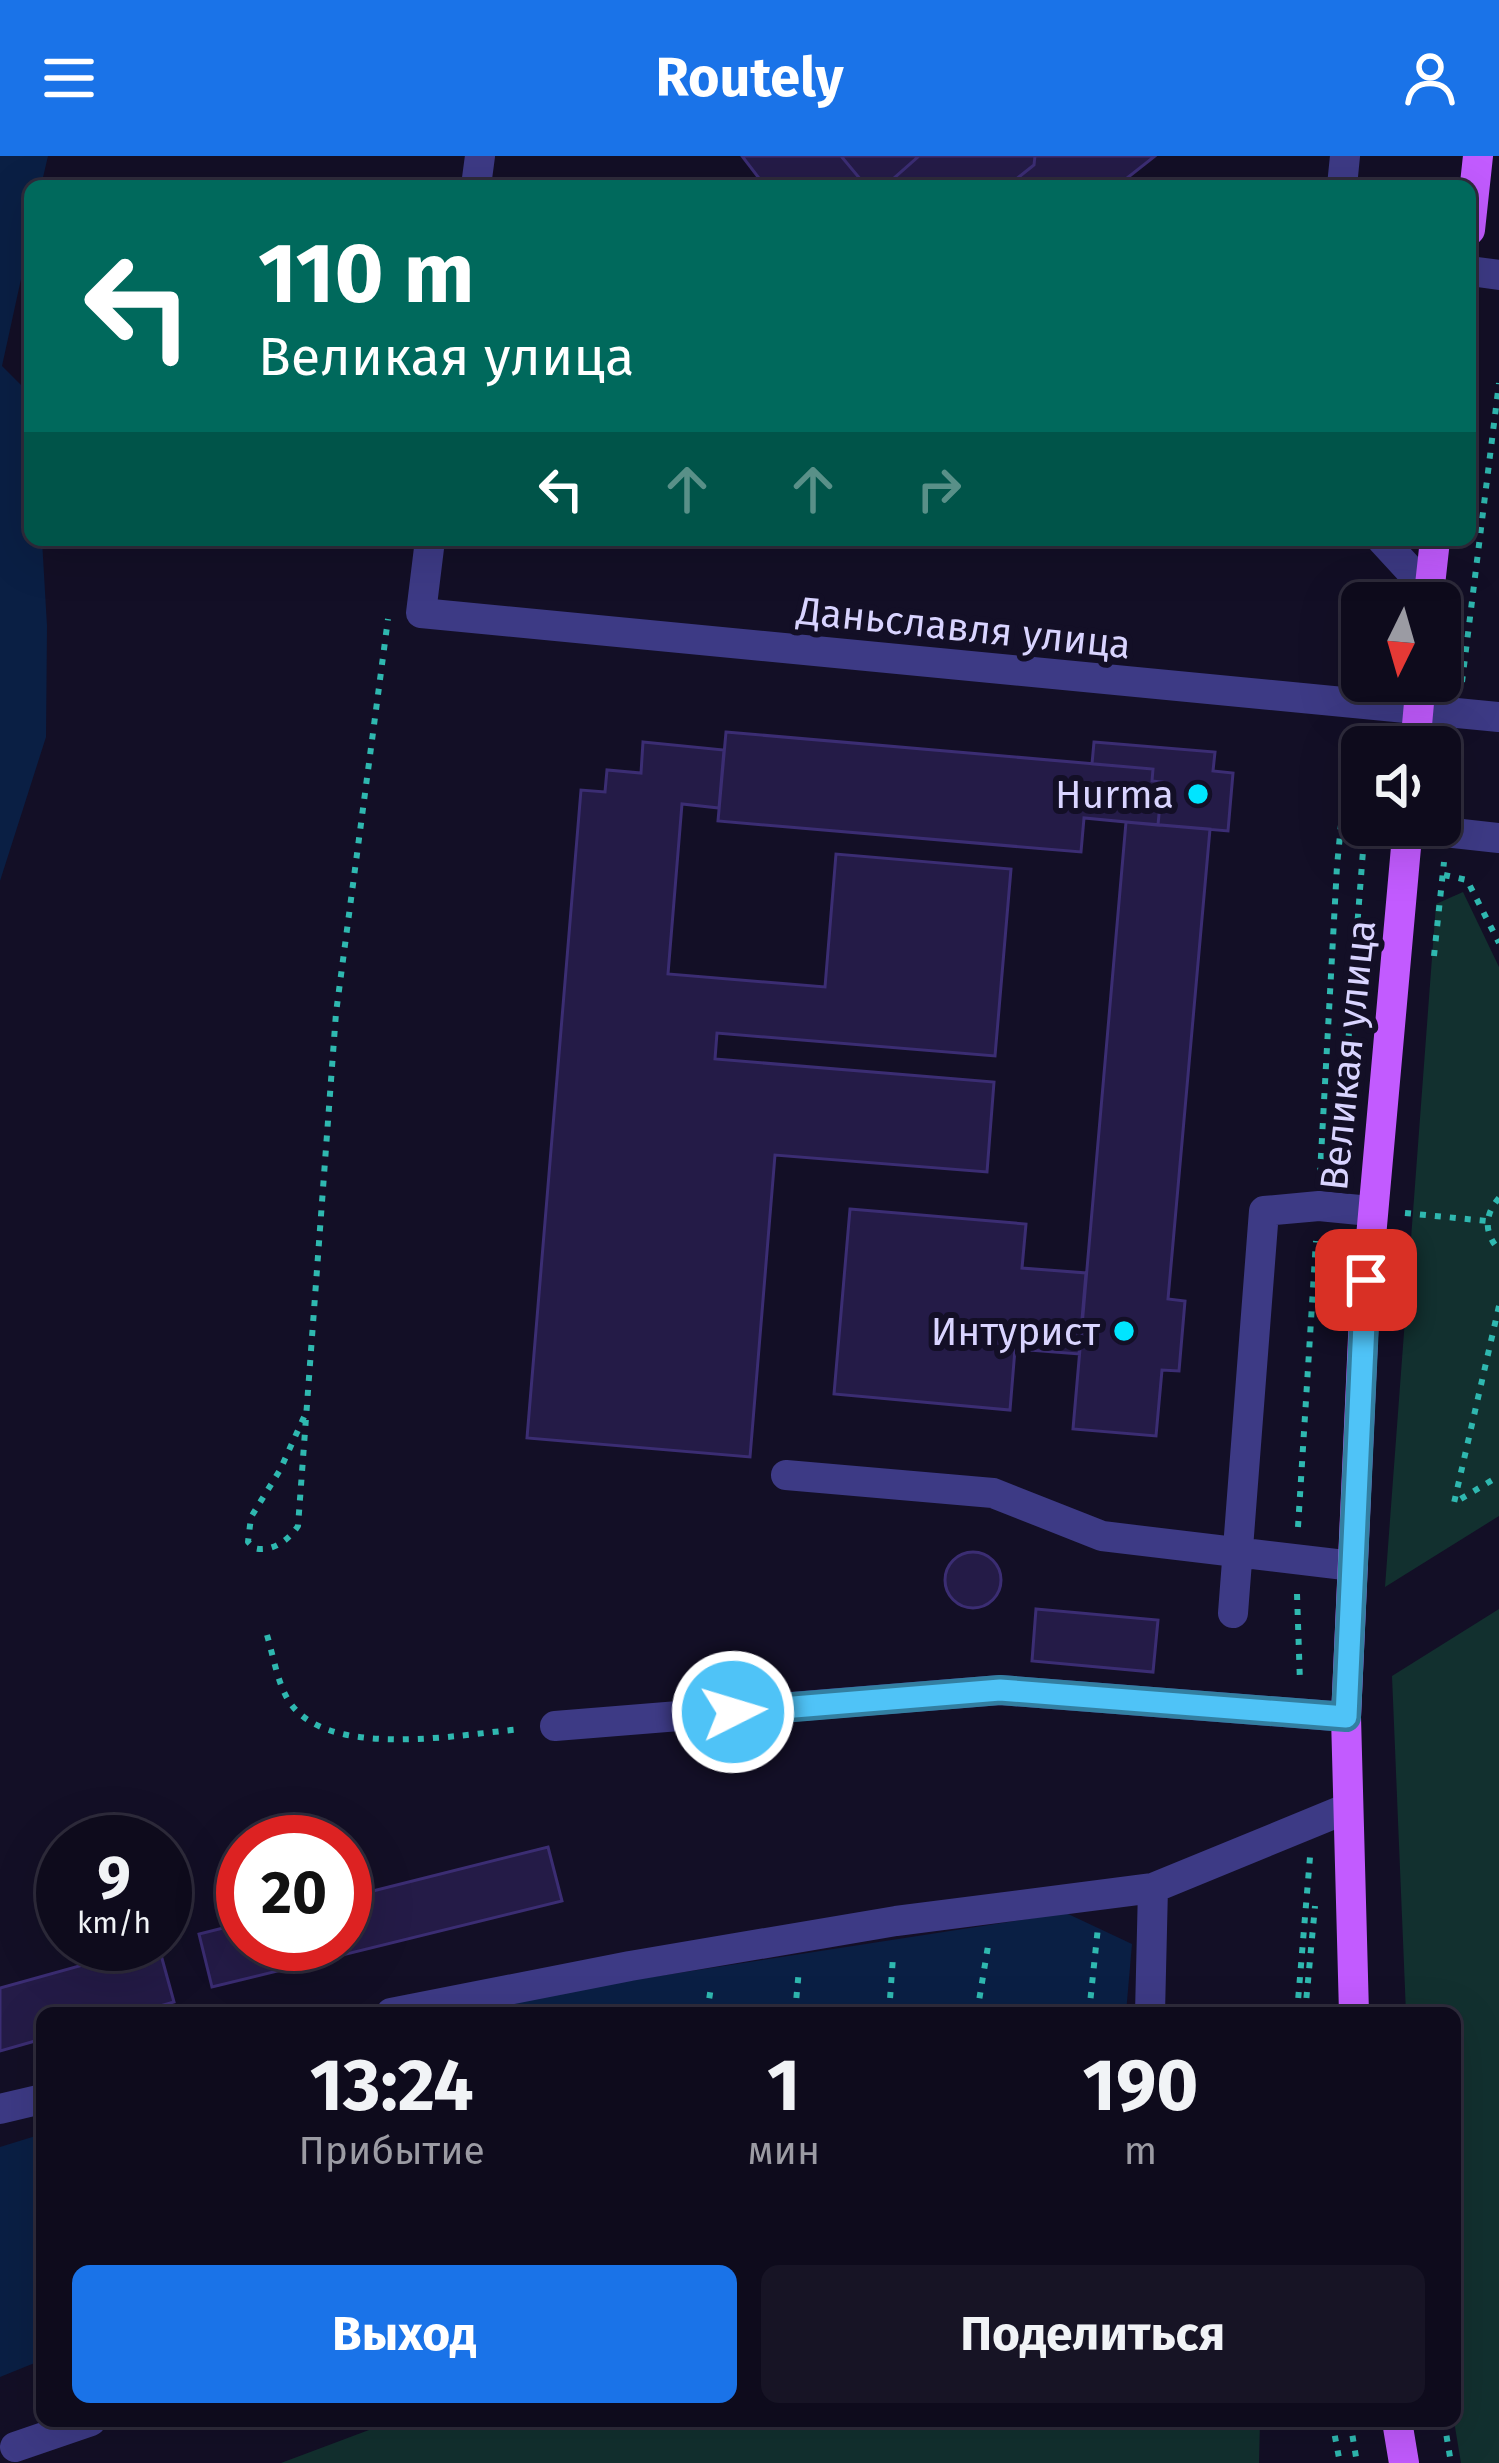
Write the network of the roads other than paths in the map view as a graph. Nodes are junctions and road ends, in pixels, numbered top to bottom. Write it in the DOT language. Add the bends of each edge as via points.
graph roads {
  1 [pos="428,546"];
  2 [pos="1387,546"];
  3 [pos="1434,546"];
  4 [pos="1416,582"];
  5 [pos="1430,582"];
  6 [pos="1372,702"];
  7 [pos="1434,702"];
  8 [pos="1499,717"];
  9 [pos="1461,834"];
  10 [pos="1499,838"];
  11 [pos="1407,846"];
  12 [pos="1386,1212"];
  13 [pos="786,1475"];
  14 [pos="1238,1554"];
  15 [pos="1353,1566"];
  16 [pos="1233,1613"];
  17 [pos="1346,1717"];
  18 [pos="555,1726"];
  19 [pos="1348,1808"];
  20 [pos="1153,1888"];
  21 [pos="421,2007"];
  22 [pos="1150,2007"];
  23 [pos="1354,2007"];
  24 [pos="36,2100"];
  25 [pos="0,2109"];
  26 [pos="73,2427"];
  27 [pos="1398,2427"];
  28 [pos="15,2446"];
  29 [pos="1403,2463"];
  1 -- 6 [label="street, Даньславля улица" via="405,611"];
  2 -- 4 [label="street"];
  3 -- 5 [label="main road"];
  7 -- 8 [label="street, Даньславля улица"];
  9 -- 10 [label="street"];
  11 -- 12 [label="main road, Великая улица"];
  12 -- 14 [label="street" via="1264,1210"];
  12 -- 15 [label="main road, Великая улица"];
  13 -- 14 [label="street" via="993,1493 1102,1536"];
  14 -- 15 [label="street"];
  14 -- 16 [label="street"];
  15 -- 17 [label="main road, Великая улица"];
  17 -- 18 [label="street" via="1000,1690"];
  17 -- 19 [label="main road, Великая улица"];
  19 -- 20 [label="street"];
  19 -- 23 [label="main road, Великая улица"];
  20 -- 21 [label="street" via="896,1921"];
  20 -- 22 [label="street"];
  24 -- 25 [label="street"];
  26 -- 28 [label="street"];
  27 -- 29 [label="main road"];
}
